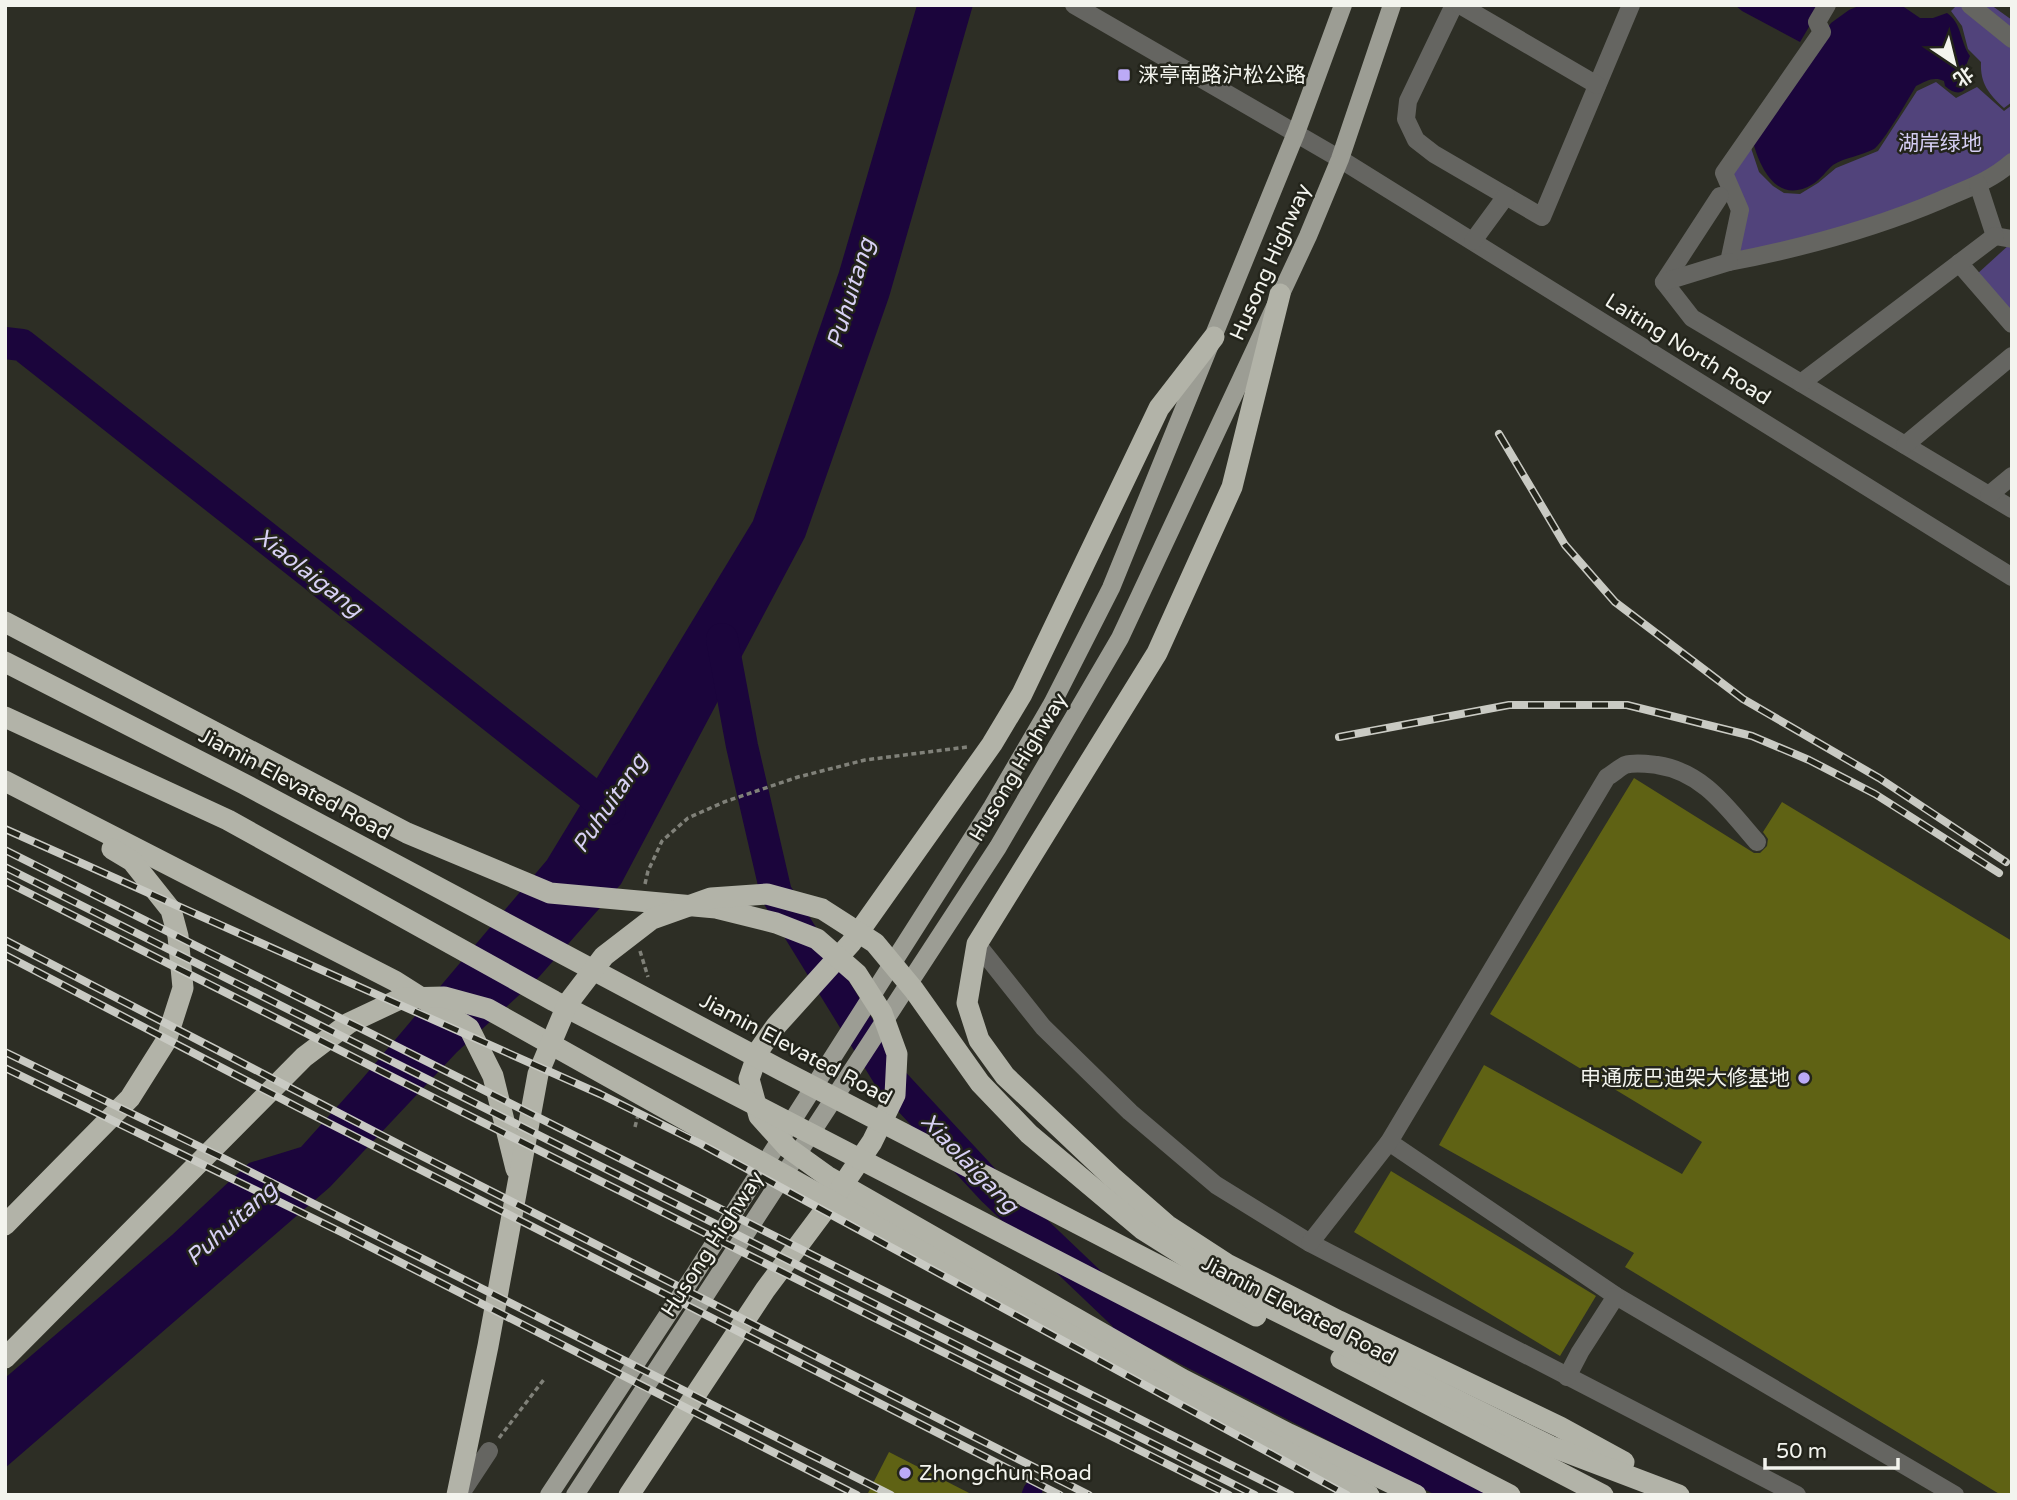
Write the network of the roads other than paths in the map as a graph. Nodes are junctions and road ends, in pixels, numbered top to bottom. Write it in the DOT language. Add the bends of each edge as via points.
graph roads {
  1 [pos="1074,5"];
  2 [pos="1343,5"];
  3 [pos="1392,5"];
  4 [pos="1454,5"];
  5 [pos="1460,5"];
  6 [pos="1631,5"];
  7 [pos="1828,5"];
  8 [pos="1970,5"];
  9 [pos="2012,39"];
  10 [pos="1597,85"];
  11 [pos="1296,133"];
  12 [pos="1340,159"];
  13 [pos="2012,162"];
  14 [pos="1978,184"];
  15 [pos="1506,196"];
  16 [pos="1720,196"];
  17 [pos="2003,238"];
  18 [pos="1473,241"];
  19 [pos="1729,262"];
  20 [pos="1959,263"];
  21 [pos="1664,282"];
  22 [pos="1280,295"];
  23 [pos="2012,324"];
  24 [pos="1214,337"];
  25 [pos="2012,356"];
  26 [pos="1801,383"];
  27 [pos="1905,445"];
  28 [pos="2012,476"];
  29 [pos="1989,495"];
  30 [pos="2012,509"];
  31 [pos="2012,578"];
  32 [pos="9,623"];
  33 [pos="5,662"];
  34 [pos="5,717"];
  35 [pos="5,783"];
  36 [pos="1757,842"];
  37 [pos="977,944"];
  38 [pos="1389,1143"];
  39 [pos="518,1178"];
  40 [pos="5,1224"];
  41 [pos="1310,1244"];
  42 [pos="1616,1296"];
  43 [pos="5,1358"];
  44 [pos="1567,1377"];
  45 [pos="489,1451"];
  46 [pos="459,1495"];
  47 [pos="549,1495"];
  48 [pos="575,1495"];
  49 [pos="629,1495"];
  50 [pos="1369,1495"];
  51 [pos="1416,1495"];
  52 [pos="1510,1495"];
  53 [pos="1603,1495"];
  54 [pos="1679,1495"];
  55 [pos="1685,1495"];
  56 [pos="1797,1495"];
  57 [pos="1955,1495"];
  1 -- 11 [label="street, Laiting North Road"];
  2 -- 11 [label="main road, Husong Highway"];
  3 -- 12 [label="main road, Husong Highway"];
  4 -- 15 [label="street" via="1408,101 1406,119 1416,140 1434,154"];
  5 -- 10 [label="street"];
  6 -- 10 [label="street"];
  7 -- 19 [label="street" via="1816,22 1822,32 1724,173 1740,211"];
  8 -- 9 [label="street"];
  10 -- 15 [label="street" via="1542,217"];
  11 -- 12 [label="street, Laiting North Road"];
  11 -- 24 [label="main road, Husong Highway"];
  12 -- 18 [label="street, Laiting North Road"];
  12 -- 22 [label="main road, Husong Highway"];
  13 -- 14 [label="street"];
  14 -- 17 [label="street"];
  14 -- 19 [label="street" via="1892,220"];
  15 -- 18 [label="street"];
  16 -- 21 [label="street"];
  17 -- 20 [label="street"];
  18 -- 31 [label="street, Laiting North Road"];
  19 -- 21 [label="street"];
  20 -- 23 [label="street"];
  20 -- 26 [label="street"];
  21 -- 26 [label="street" via="1692,318"];
  22 -- 37 [label="highway" via="1232,487 1157,653"];
  22 -- 48 [label="main road, Husong Highway" via="1120,638 998,847"];
  24 -- 47 [label="main road, Husong Highway" via="1111,588 1052,704 999,796 704,1260"];
  24 -- 51 [label="highway" via="1159,408 1023,694 992,744 851,943 780,1021 759,1050 749,1079 760,1116 788,1148 827,1176 1182,1379"];
  25 -- 27 [label="street"];
  26 -- 27 [label="street"];
  27 -- 29 [label="street"];
  28 -- 29 [label="street"];
  29 -- 30 [label="street"];
  32 -- 49 [label="highway" via="407,832 550,893 716,908 776,923 817,939 857,974 882,1013 897,1054 895,1095 872,1142 765,1290"];
  33 -- 53 [label="highway, Jiamin Elevated Road"];
  34 -- 52 [label="highway" via="228,820 554,1001"];
  35 -- 39 [label="highway" via="395,981 469,1028 493,1076"];
  35 -- 40 [label="highway" via="132,860 171,909 183,988 166,1041 130,1098"];
  36 -- 38 [label="street" via="1708,786 1691,775 1646,763 1626,765 1607,777"];
  37 -- 41 [label="street" via="1043,1027 1130,1112 1216,1185"];
  37 -- 55 [label="highway" via="967,1003 979,1040 1005,1076 1167,1225 1227,1265 1560,1427"];
  38 -- 41 [label="street"];
  38 -- 42 [label="street"];
  39 -- 46 [label="highway"];
  39 -- 54 [label="highway" via="538,1074 568,1003 604,956 652,919 711,898 767,894 822,909 875,943 980,1083 1029,1134 1142,1229 1256,1301 1550,1446"];
  41 -- 44 [label="street"];
  42 -- 44 [label="street"];
  42 -- 57 [label="street"];
  43 -- 50 [label="highway" via="304,1057 349,1023 402,998 444,997 488,1009 1130,1369"];
  44 -- 56 [label="street"];
  45 -- 46 [label="street"];
}
